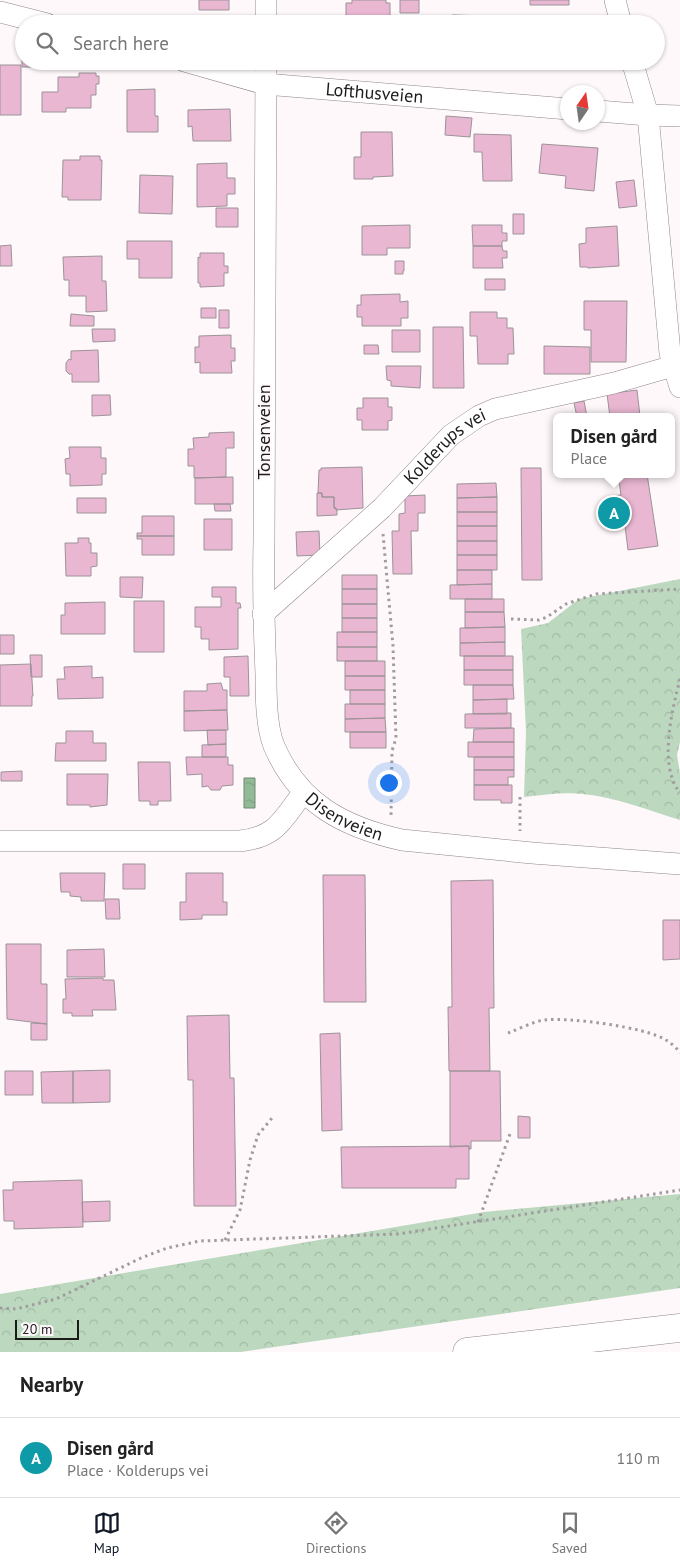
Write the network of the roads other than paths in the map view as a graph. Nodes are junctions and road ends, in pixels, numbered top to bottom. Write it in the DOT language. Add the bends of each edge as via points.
graph roads {
  1 [pos="266,0"];
  2 [pos="614,0"];
  3 [pos="0,12"];
  4 [pos="266,15"];
  5 [pos="618,15"];
  6 [pos="15,16"];
  7 [pos="216,70"];
  8 [pos="266,70"];
  9 [pos="635,70"];
  10 [pos="265,84"];
  11 [pos="560,107"];
  12 [pos="605,112"];
  13 [pos="648,115"];
  14 [pos="680,116"];
  15 [pos="673,366"];
  16 [pos="680,387"];
  17 [pos="263,614"];
  18 [pos="303,793"];
  19 [pos="0,841"];
  20 [pos="680,864"];
  21 [pos="680,1328"];
  22 [pos="468,1352"];
  1 -- 4 [label="street"];
  2 -- 5 [label="street"];
  3 -- 6 [label="street"];
  7 -- 10 [label="street, Lofthusveien"];
  8 -- 10 [label="street, Tonsenveien"];
  9 -- 13 [label="street"];
  10 -- 11 [label="street, Lofthusveien"];
  10 -- 17 [label="street, Tonsenveien"];
  12 -- 13 [label="street"];
  13 -- 14 [label="street"];
  13 -- 15 [label="street"];
  15 -- 16 [label="street"];
  15 -- 17 [label="street, Kolderups vei" via="614,383 495,409 479,416 451,435 382,508"];
  17 -- 18 [label="street, Tonsenveien" via="267,712 273,744"];
  18 -- 19 [label="street, Disenveien" via="277,827 252,840"];
  18 -- 20 [label="street, Disenveien" via="346,823 402,840"];
  21 -- 22 [label="highway"];
}
